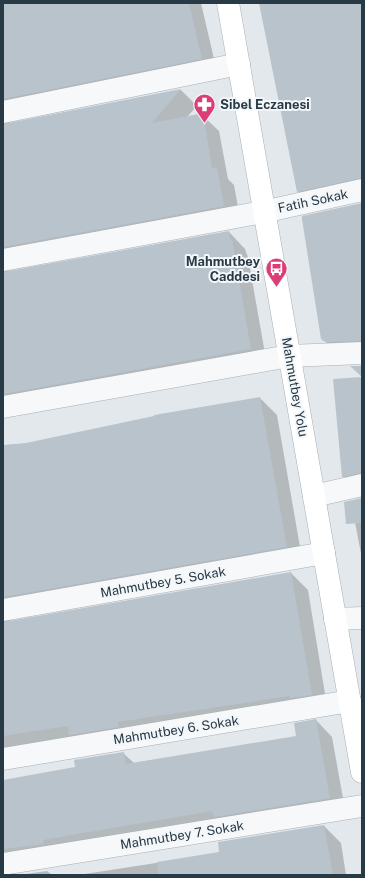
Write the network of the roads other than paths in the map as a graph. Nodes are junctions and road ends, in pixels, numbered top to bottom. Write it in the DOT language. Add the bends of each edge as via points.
graph roads {
  1 [pos="228,3"];
  2 [pos="239,64"];
  3 [pos="3,112"];
  4 [pos="362,190"];
  5 [pos="263,212"];
  6 [pos="3,260"];
  7 [pos="362,353"];
  8 [pos="289,356"];
  9 [pos="3,407"];
  10 [pos="362,485"];
  11 [pos="314,496"];
  12 [pos="324,553"];
  13 [pos="3,610"];
  14 [pos="362,618"];
  15 [pos="335,619"];
  16 [pos="350,701"];
  17 [pos="3,759"];
  18 [pos="362,772"];
  19 [pos="362,806"];
  20 [pos="3,864"];
  1 -- 2 [label="main road, Mahmutbey Yolu"];
  2 -- 3 [label="street"];
  2 -- 5 [label="main road, Mahmutbey Yolu"];
  4 -- 5 [label="street, Fatih Sokak"];
  5 -- 6 [label="street, Fatih Sokak"];
  5 -- 8 [label="main road, Mahmutbey Yolu"];
  7 -- 8 [label="street"];
  8 -- 9 [label="street"];
  8 -- 11 [label="main road, Mahmutbey Yolu"];
  10 -- 11 [label="street"];
  11 -- 12 [label="main road, Mahmutbey Yolu"];
  12 -- 13 [label="street, Mahmutbey 5. Sokak"];
  12 -- 15 [label="main road, Mahmutbey Yolu"];
  14 -- 15 [label="street"];
  15 -- 16 [label="main road, Mahmutbey Yolu"];
  16 -- 17 [label="street, Mahmutbey 6. Sokak"];
  16 -- 18 [label="main road, Mahmutbey Yolu"];
  19 -- 20 [label="street, Mahmutbey 7. Sokak"];
}
